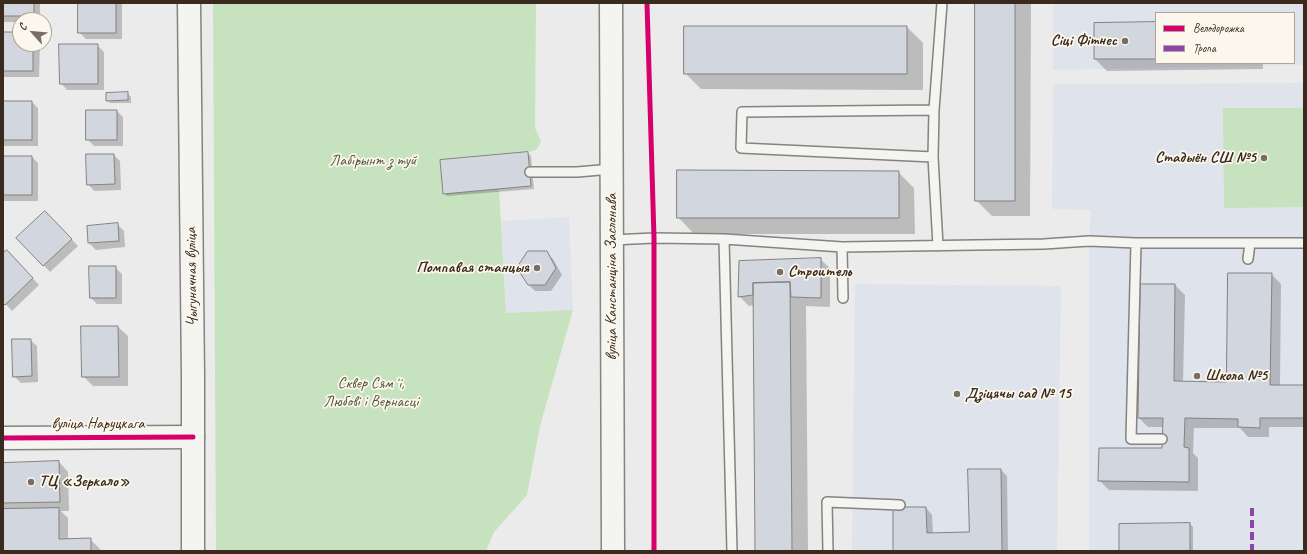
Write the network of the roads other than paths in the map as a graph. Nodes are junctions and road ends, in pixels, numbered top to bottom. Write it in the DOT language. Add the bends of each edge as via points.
graph roads {
  1 [pos="189,3"];
  2 [pos="611,3"];
  3 [pos="942,3"];
  4 [pos="934,110"];
  5 [pos="933,158"];
  6 [pos="612,170"];
  7 [pos="530,172"];
  8 [pos="724,239"];
  9 [pos="612,240"];
  10 [pos="1136,243"];
  11 [pos="1250,243"];
  12 [pos="1304,243"];
  13 [pos="938,246"];
  14 [pos="842,247"];
  15 [pos="1248,260"];
  16 [pos="843,298"];
  17 [pos="193,437"];
  18 [pos="3,438"];
  19 [pos="1162,439"];
  20 [pos="900,505"];
  21 [pos="193,551"];
  22 [pos="613,551"];
  23 [pos="732,551"];
  24 [pos="828,551"];
  1 -- 17 [label="main road, Чыгуначная вуліца"];
  2 -- 6 [label="main road, вуліца Канстанціна Заслонава"];
  3 -- 4 [label="lane"];
  4 -- 5 [label="lane"];
  4 -- 5 [label="lane" via="742,112 741,148"];
  5 -- 13 [label="lane"];
  6 -- 7 [label="lane"];
  6 -- 9 [label="main road, вуліца Канстанціна Заслонава"];
  8 -- 9 [label="lane"];
  8 -- 14 [label="lane"];
  8 -- 23 [label="lane"];
  9 -- 22 [label="main road, вуліца Канстанціна Заслонава"];
  10 -- 11 [label="lane"];
  10 -- 13 [label="lane" via="1089,241"];
  10 -- 19 [label="lane" via="1131,439"];
  11 -- 12 [label="lane"];
  11 -- 15 [label="lane"];
  13 -- 14 [label="lane"];
  14 -- 16 [label="lane"];
  17 -- 18 [label="main road, вуліца Наруцкага"];
  17 -- 21 [label="main road, Чыгуначная вуліца"];
  20 -- 24 [label="lane" via="827,502"];
}
